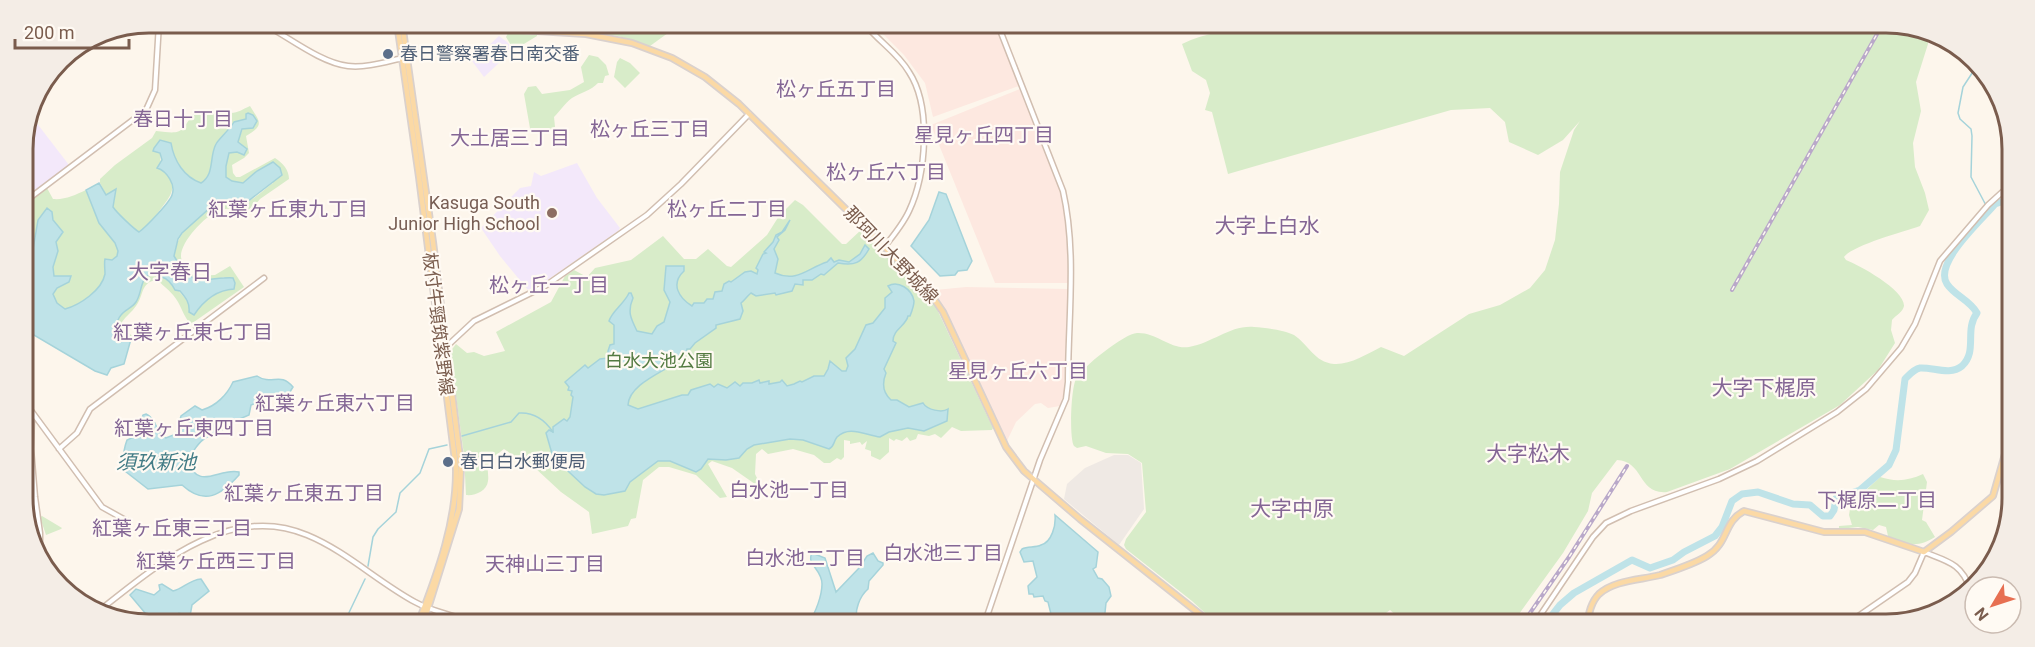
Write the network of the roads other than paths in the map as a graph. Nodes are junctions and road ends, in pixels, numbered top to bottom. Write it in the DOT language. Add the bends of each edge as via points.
graph roads {
  1 [pos="158,33"];
  2 [pos="278,33"];
  3 [pos="400,33"];
  4 [pos="401,33"];
  5 [pos="572,33"];
  6 [pos="874,33"];
  7 [pos="1001,33"];
  8 [pos="403,58"];
  9 [pos="749,114"];
  10 [pos="2002,192"];
  11 [pos="33,195"];
  12 [pos="885,246"];
  13 [pos="264,278"];
  14 [pos="445,349"];
  15 [pos="33,414"];
  16 [pos="59,448"];
  17 [pos="2002,461"];
  18 [pos="33,470"];
  19 [pos="1034,480"];
  20 [pos="129,522"];
  21 [pos="40,536"];
  22 [pos="1924,552"];
  23 [pos="1964,575"];
  24 [pos="106,605"];
  25 [pos="427,608"];
  26 [pos="423,614"];
  27 [pos="426,614"];
  28 [pos="445,614"];
  29 [pos="988,614"];
  30 [pos="1200,614"];
  31 [pos="1541,614"];
  32 [pos="1589,614"];
  33 [pos="1862,614"];
  1 -- 11 [label="street" via="155,90 146,110"];
  2 -- 8 [label="street" via="341,65 359,67"];
  3 -- 8 [label="main road, 板付牛頸筑紫野線"];
  4 -- 14 [label="main road, 板付牛頸筑紫野線" via="433,242"];
  5 -- 9 [label="main road, 那珂川大野城線" via="632,43 672,58 722,89"];
  6 -- 12 [label="street" via="909,70 922,107 922,173 910,210"];
  7 -- 19 [label="street" via="1063,191 1070,238 1067,393"];
  8 -- 25 [label="main road, 板付牛頸筑紫野線" via="456,468 454,508"];
  9 -- 12 [label="main road, 那珂川大野城線"];
  9 -- 14 [label="street" via="647,215 545,286 474,321"];
  10 -- 31 [label="street" via="1940,261 1915,324 1901,348 1866,389 1757,462 1606,523"];
  12 -- 19 [label="main road, 那珂川大野城線" via="938,304 1006,447"];
  13 -- 16 [label="street" via="90,409 77,433"];
  14 -- 25 [label="main road, 板付牛頸筑紫野線" via="461,492 452,536"];
  15 -- 16 [label="street"];
  16 -- 20 [label="street" via="102,507"];
  17 -- 22 [label="main road" via="1993,496"];
  18 -- 21 [label="street"];
  19 -- 29 [label="street"];
  19 -- 30 [label="main road, 那珂川大野城線"];
  22 -- 23 [label="street" via="1957,566"];
  22 -- 32 [label="main road" via="1865,532 1824,532 1744,511 1731,521 1723,542 1705,557 1615,585 1599,594"];
  22 -- 33 [label="street" via="1908,582"];
  24 -- 25 [label="street" via="161,564 197,543 227,531 258,526 287,528 308,535"];
  25 -- 26 [label="main road, 板付牛頸筑紫野線"];
  25 -- 27 [label="main road, 板付牛頸筑紫野線"];
  25 -- 28 [label="street"];
}
